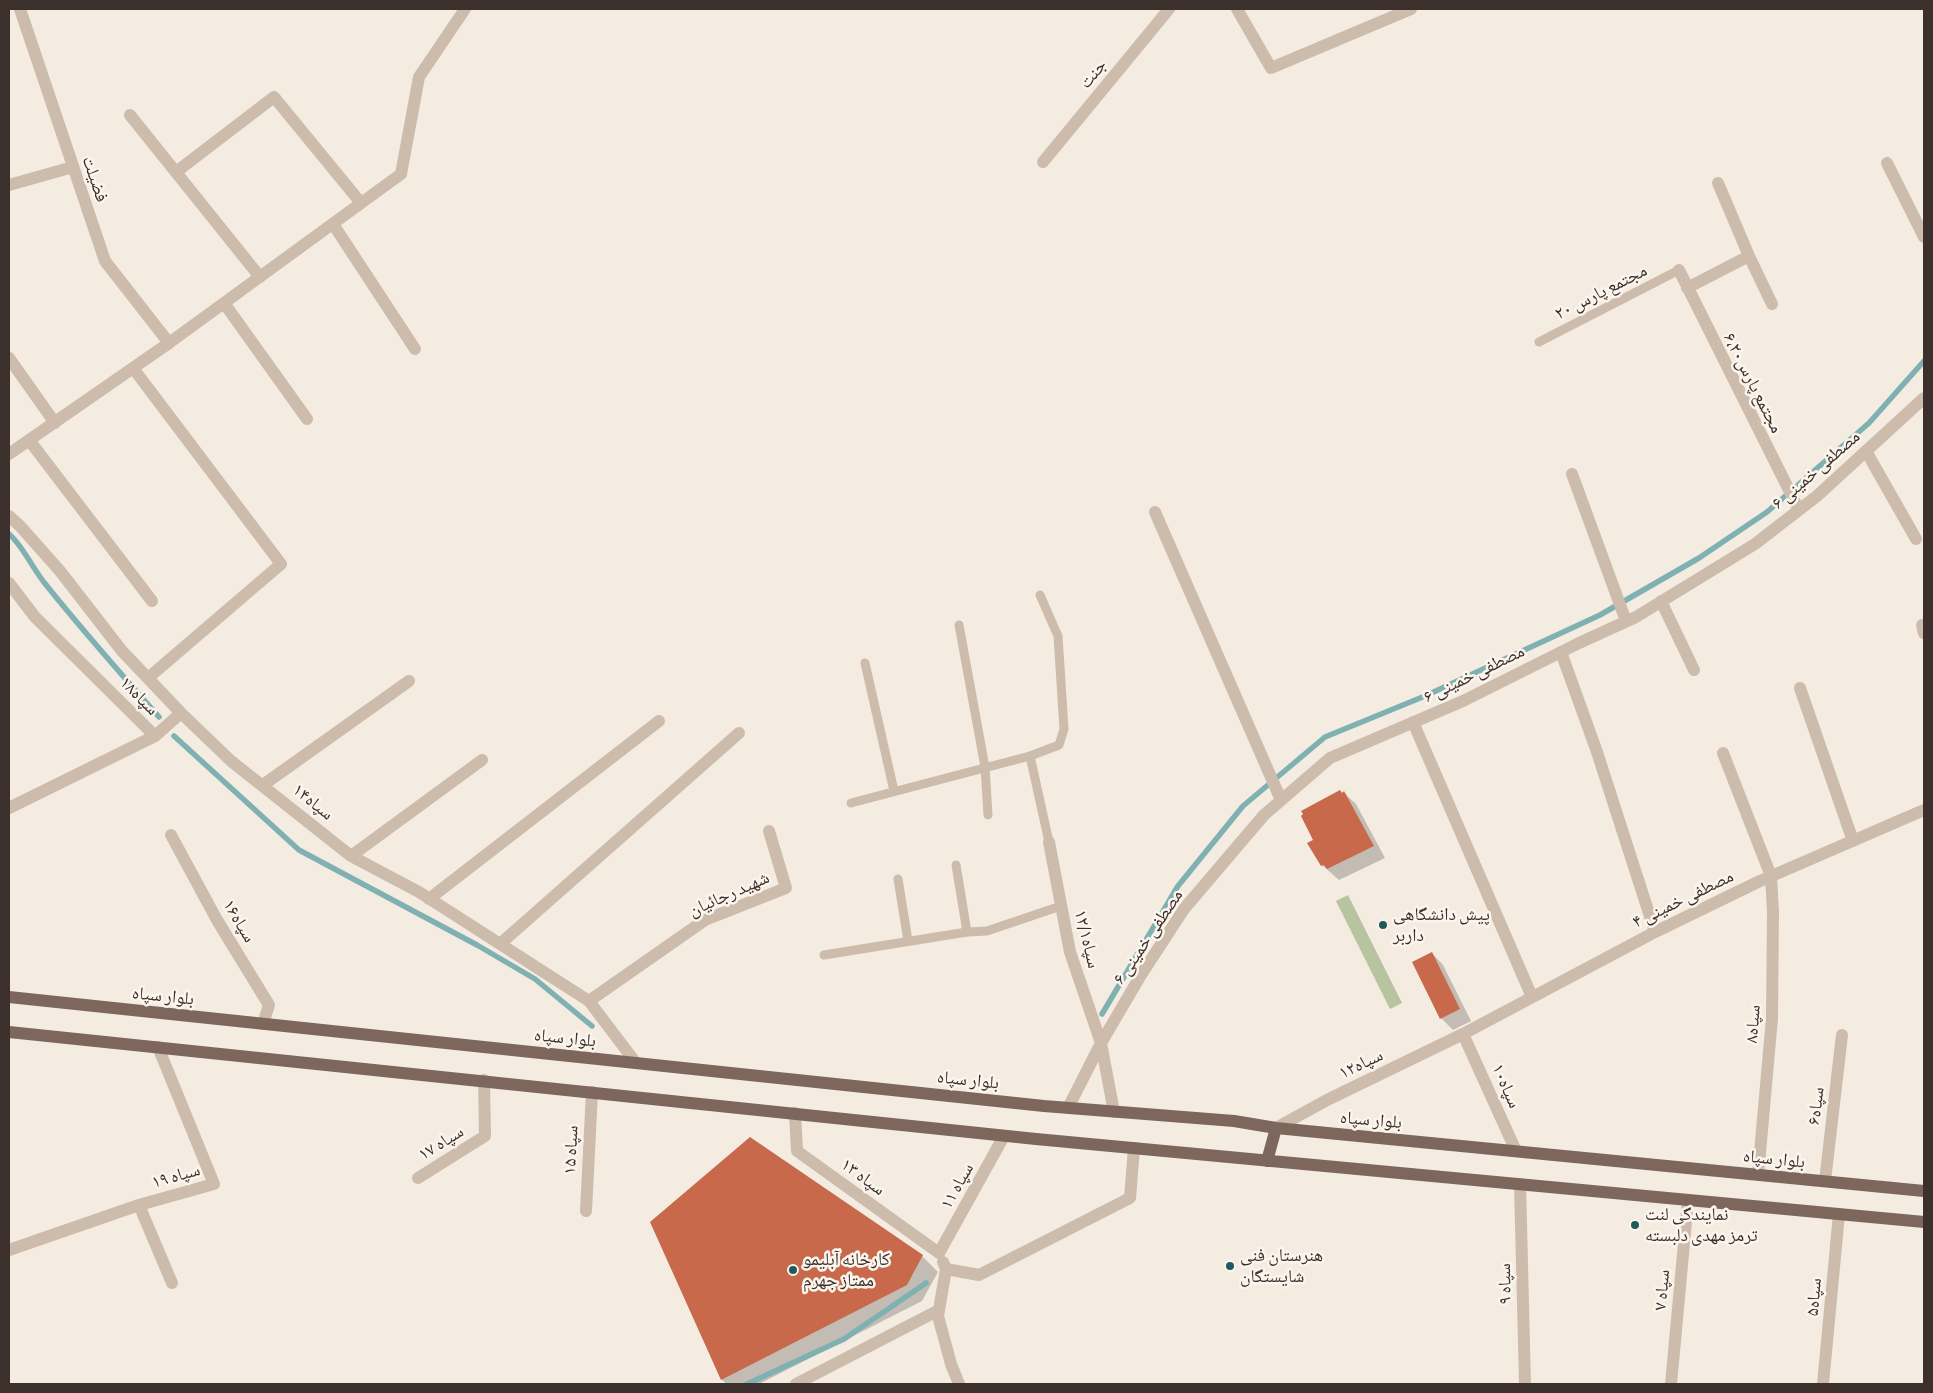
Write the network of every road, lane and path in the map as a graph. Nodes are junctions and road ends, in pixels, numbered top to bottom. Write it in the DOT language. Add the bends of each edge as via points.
graph roads {
  1 [pos="20,9"];
  2 [pos="465,9"];
  3 [pos="1169,9"];
  4 [pos="1237,9"];
  5 [pos="1411,9"];
  6 [pos="130,115"];
  7 [pos="1043,162"];
  8 [pos="1887,163"];
  9 [pos="73,166"];
  10 [pos="176,172"];
  11 [pos="1718,182"];
  12 [pos="9,185"];
  13 [pos="361,203"];
  14 [pos="333,224"];
  15 [pos="1924,237"];
  16 [pos="1749,256"];
  17 [pos="1679,270"];
  18 [pos="260,277"];
  19 [pos="1687,288"];
  20 [pos="224,303"];
  21 [pos="1772,304"];
  22 [pos="1539,342"];
  23 [pos="169,343"];
  24 [pos="415,350"];
  25 [pos="9,358"];
  26 [pos="133,368"];
  27 [pos="1924,398"];
  28 [pos="307,419"];
  29 [pos="55,423"];
  30 [pos="29,440"];
  31 [pos="1866,451"];
  32 [pos="9,454"];
  33 [pos="1572,474"];
  34 [pos="1798,510"];
  35 [pos="1155,512"];
  36 [pos="9,516"];
  37 [pos="1916,539"];
  38 [pos="9,583"];
  39 [pos="1040,595"];
  40 [pos="152,601"];
  41 [pos="1661,601"];
  42 [pos="1626,621"];
  43 [pos="959,625"];
  44 [pos="1561,652"];
  45 [pos="865,663"];
  46 [pos="1694,670"];
  47 [pos="148,678"];
  48 [pos="409,681"];
  49 [pos="1800,688"];
  50 [pos="181,713"];
  51 [pos="659,721"];
  52 [pos="1413,722"];
  53 [pos="739,733"];
  54 [pos="155,736"];
  55 [pos="1722,753"];
  56 [pos="1030,756"];
  57 [pos="482,760"];
  58 [pos="985,767"];
  59 [pos="263,786"];
  60 [pos="894,791"];
  61 [pos="1281,800"];
  62 [pos="851,803"];
  63 [pos="9,808"];
  64 [pos="1924,810"];
  65 [pos="988,815"];
  66 [pos="770,832"];
  67 [pos="171,835"];
  68 [pos="1853,841"];
  69 [pos="1049,842"];
  70 [pos="351,856"];
  71 [pos="956,865"];
  72 [pos="1771,876"];
  73 [pos="898,879"];
  74 [pos="429,899"];
  75 [pos="1061,906"];
  76 [pos="967,932"];
  77 [pos="1655,932"];
  78 [pos="908,941"];
  79 [pos="500,944"];
  80 [pos="824,955"];
  81 [pos="9,997"];
  82 [pos="1532,997"];
  83 [pos="589,1001"];
  84 [pos="263,1024"];
  85 [pos="9,1032"];
  86 [pos="1463,1034"];
  87 [pos="1842,1035"];
  88 [pos="1101,1043"];
  89 [pos="158,1047"];
  90 [pos="636,1063"];
  91 [pos="484,1080"];
  92 [pos="592,1092"];
  93 [pos="1068,1108"];
  94 [pos="1114,1112"];
  95 [pos="795,1113"];
  96 [pos="1276,1128"];
  97 [pos="1004,1136"];
  98 [pos="1134,1148"];
  99 [pos="1516,1151"];
  100 [pos="1267,1161"];
  101 [pos="1758,1175"];
  102 [pos="418,1178"];
  103 [pos="1825,1181"];
  104 [pos="1520,1184"];
  105 [pos="1924,1191"];
  106 [pos="1688,1200"];
  107 [pos="139,1205"];
  108 [pos="586,1211"];
  109 [pos="1839,1214"];
  110 [pos="1924,1222"];
  111 [pos="9,1250"];
  112 [pos="939,1253"];
  113 [pos="946,1269"];
  114 [pos="172,1283"];
  115 [pos="939,1310"];
  116 [pos="796,1384"];
  117 [pos="959,1384"];
  118 [pos="1525,1384"];
  119 [pos="1671,1384"];
  120 [pos="1823,1384"];
  1 -- 9 [label="street, فضیلت"];
  2 -- 13 [label="street" via="419,78 402,174"];
  3 -- 7 [label="street, جنت"];
  4 -- 5 [label="street" via="1271,68"];
  6 -- 10 [label="street"];
  8 -- 15 [label="street"];
  9 -- 12 [label="street"];
  9 -- 23 [label="street, فضیلت" via="105,261"];
  10 -- 13 [label="street" via="274,97"];
  10 -- 18 [label="street"];
  11 -- 16 [label="street"];
  13 -- 14 [label="street"];
  14 -- 18 [label="street"];
  14 -- 24 [label="street"];
  16 -- 19 [label="street"];
  16 -- 21 [label="street"];
  17 -- 19 [label="street, ۶،مجتمع پارس۲۰"];
  17 -- 22 [label="lane, مجتمع پارس ۲۰"];
  18 -- 20 [label="street"];
  19 -- 34 [label="street, ۶،مجتمع پارس۲۰"];
  20 -- 23 [label="street"];
  20 -- 28 [label="street"];
  23 -- 26 [label="street"];
  25 -- 29 [label="street"];
  26 -- 29 [label="street"];
  26 -- 47 [label="street" via="281,564"];
  27 -- 31 [label="street, مصطفی خمینی ۶"];
  29 -- 30 [label="street"];
  30 -- 32 [label="street"];
  30 -- 40 [label="street"];
  31 -- 34 [label="street, مصطفی خمینی ۶"];
  31 -- 37 [label="street"];
  33 -- 42 [label="street"];
  34 -- 41 [label="street, مصطفی خمینی ۶" via="1755,544"];
  35 -- 61 [label="street"];
  36 -- 47 [label="street, سپاه۱۴" via="60,571"];
  38 -- 54 [label="street, سپاه۱۸" via="35,617"];
  39 -- 56 [label="lane" via="1058,636 1064,729 1059,746"];
  41 -- 42 [label="street, مصطفی خمینی ۶"];
  41 -- 46 [label="street"];
  42 -- 44 [label="street, مصطفی خمینی ۶"];
  43 -- 58 [label="lane"];
  44 -- 52 [label="street, مصطفی خمینی ۶"];
  44 -- 77 [label="street"];
  45 -- 60 [label="lane"];
  47 -- 50 [label="street, سپاه۱۴"];
  48 -- 59 [label="street"];
  49 -- 68 [label="street"];
  50 -- 54 [label="street"];
  50 -- 59 [label="street, سپاه۱۴" via="231,761"];
  51 -- 74 [label="street"];
  52 -- 61 [label="street, مصطفی خمینی ۶" via="1330,758"];
  52 -- 82 [label="street"];
  53 -- 79 [label="street"];
  54 -- 63 [label="street, سپاه۱۸"];
  55 -- 72 [label="street, سپاه۸"];
  56 -- 58 [label="lane"];
  56 -- 69 [label="lane"];
  57 -- 70 [label="street"];
  58 -- 60 [label="lane"];
  58 -- 65 [label="lane"];
  59 -- 70 [label="street, سپاه۱۴"];
  60 -- 62 [label="lane"];
  61 -- 88 [label="street, مصطفی خمینی ۶" via="1264,815 1184,909"];
  64 -- 68 [label="street, مصطفی خمینی ۴"];
  66 -- 83 [label="street, شهید رجائیان" via="786,888 705,920"];
  67 -- 84 [label="street, سپاه۱۶" via="217,920 270,1005"];
  68 -- 72 [label="street, مصطفی خمینی ۴"];
  69 -- 75 [label="street, سپاه۱۲/۱"];
  70 -- 74 [label="street, سپاه۱۴"];
  71 -- 76 [label="lane"];
  72 -- 77 [label="street, مصطفی خمینی ۴"];
  72 -- 101 [label="street, سپاه۸" via="1772,1018"];
  73 -- 78 [label="lane"];
  74 -- 79 [label="street, سپاه۱۴"];
  75 -- 76 [label="lane" via="987,931"];
  75 -- 88 [label="street, سپاه۱۲/۱" via="1070,952"];
  76 -- 78 [label="lane"];
  77 -- 82 [label="street, مصطفی خمینی ۴"];
  78 -- 80 [label="lane"];
  79 -- 83 [label="street, سپاه۱۴"];
  81 -- 84 [label="main road, بلوار سپاه"];
  82 -- 86 [label="street, مصطفی خمینی ۴"];
  83 -- 90 [label="street, سپاه۱۴"];
  84 -- 90 [label="main road, بلوار سپاه"];
  85 -- 89 [label="main road"];
  86 -- 96 [label="street, سپاه۱۲" via="1326,1100"];
  86 -- 99 [label="street, سپاه۱۰"];
  87 -- 103 [label="street, سپاه۶"];
  88 -- 93 [label="street"];
  88 -- 94 [label="street, سپاه۱۲/۱"];
  89 -- 91 [label="main road"];
  89 -- 107 [label="street, سپاه ۱۹" via="214,1184"];
  90 -- 93 [label="main road, بلوار سپاه"];
  91 -- 92 [label="main road"];
  91 -- 102 [label="street, سپاه ۱۷" via="485,1136"];
  92 -- 95 [label="main road"];
  92 -- 108 [label="street, سپاه ۱۵"];
  93 -- 94 [label="main road, بلوار سپاه"];
  94 -- 96 [label="main road, بلوار سپاه" via="1234,1121"];
  95 -- 97 [label="main road"];
  95 -- 112 [label="street, سپاه ۱۳" via="797,1151"];
  96 -- 99 [label="main road, بلوار سپاه"];
  96 -- 100 [label="main road"];
  97 -- 98 [label="main road"];
  97 -- 112 [label="street, سپاه ۱۱"];
  98 -- 100 [label="main road"];
  98 -- 113 [label="street" via="1130,1198 979,1275"];
  99 -- 101 [label="main road, بلوار سپاه"];
  100 -- 104 [label="main road"];
  101 -- 103 [label="main road, بلوار سپاه"];
  103 -- 105 [label="main road, بلوار سپاه"];
  104 -- 106 [label="main road"];
  104 -- 118 [label="street, سپاه ۹"];
  106 -- 109 [label="main road"];
  106 -- 119 [label="street, سپاه ۷"];
  107 -- 111 [label="street, سپاه ۱۹"];
  107 -- 114 [label="street"];
  109 -- 110 [label="main road"];
  109 -- 120 [label="street, سپاه۵"];
  112 -- 113 [label="street"];
  113 -- 115 [label="street"];
  115 -- 116 [label="street"];
  115 -- 117 [label="street" via="950,1364"];
}
